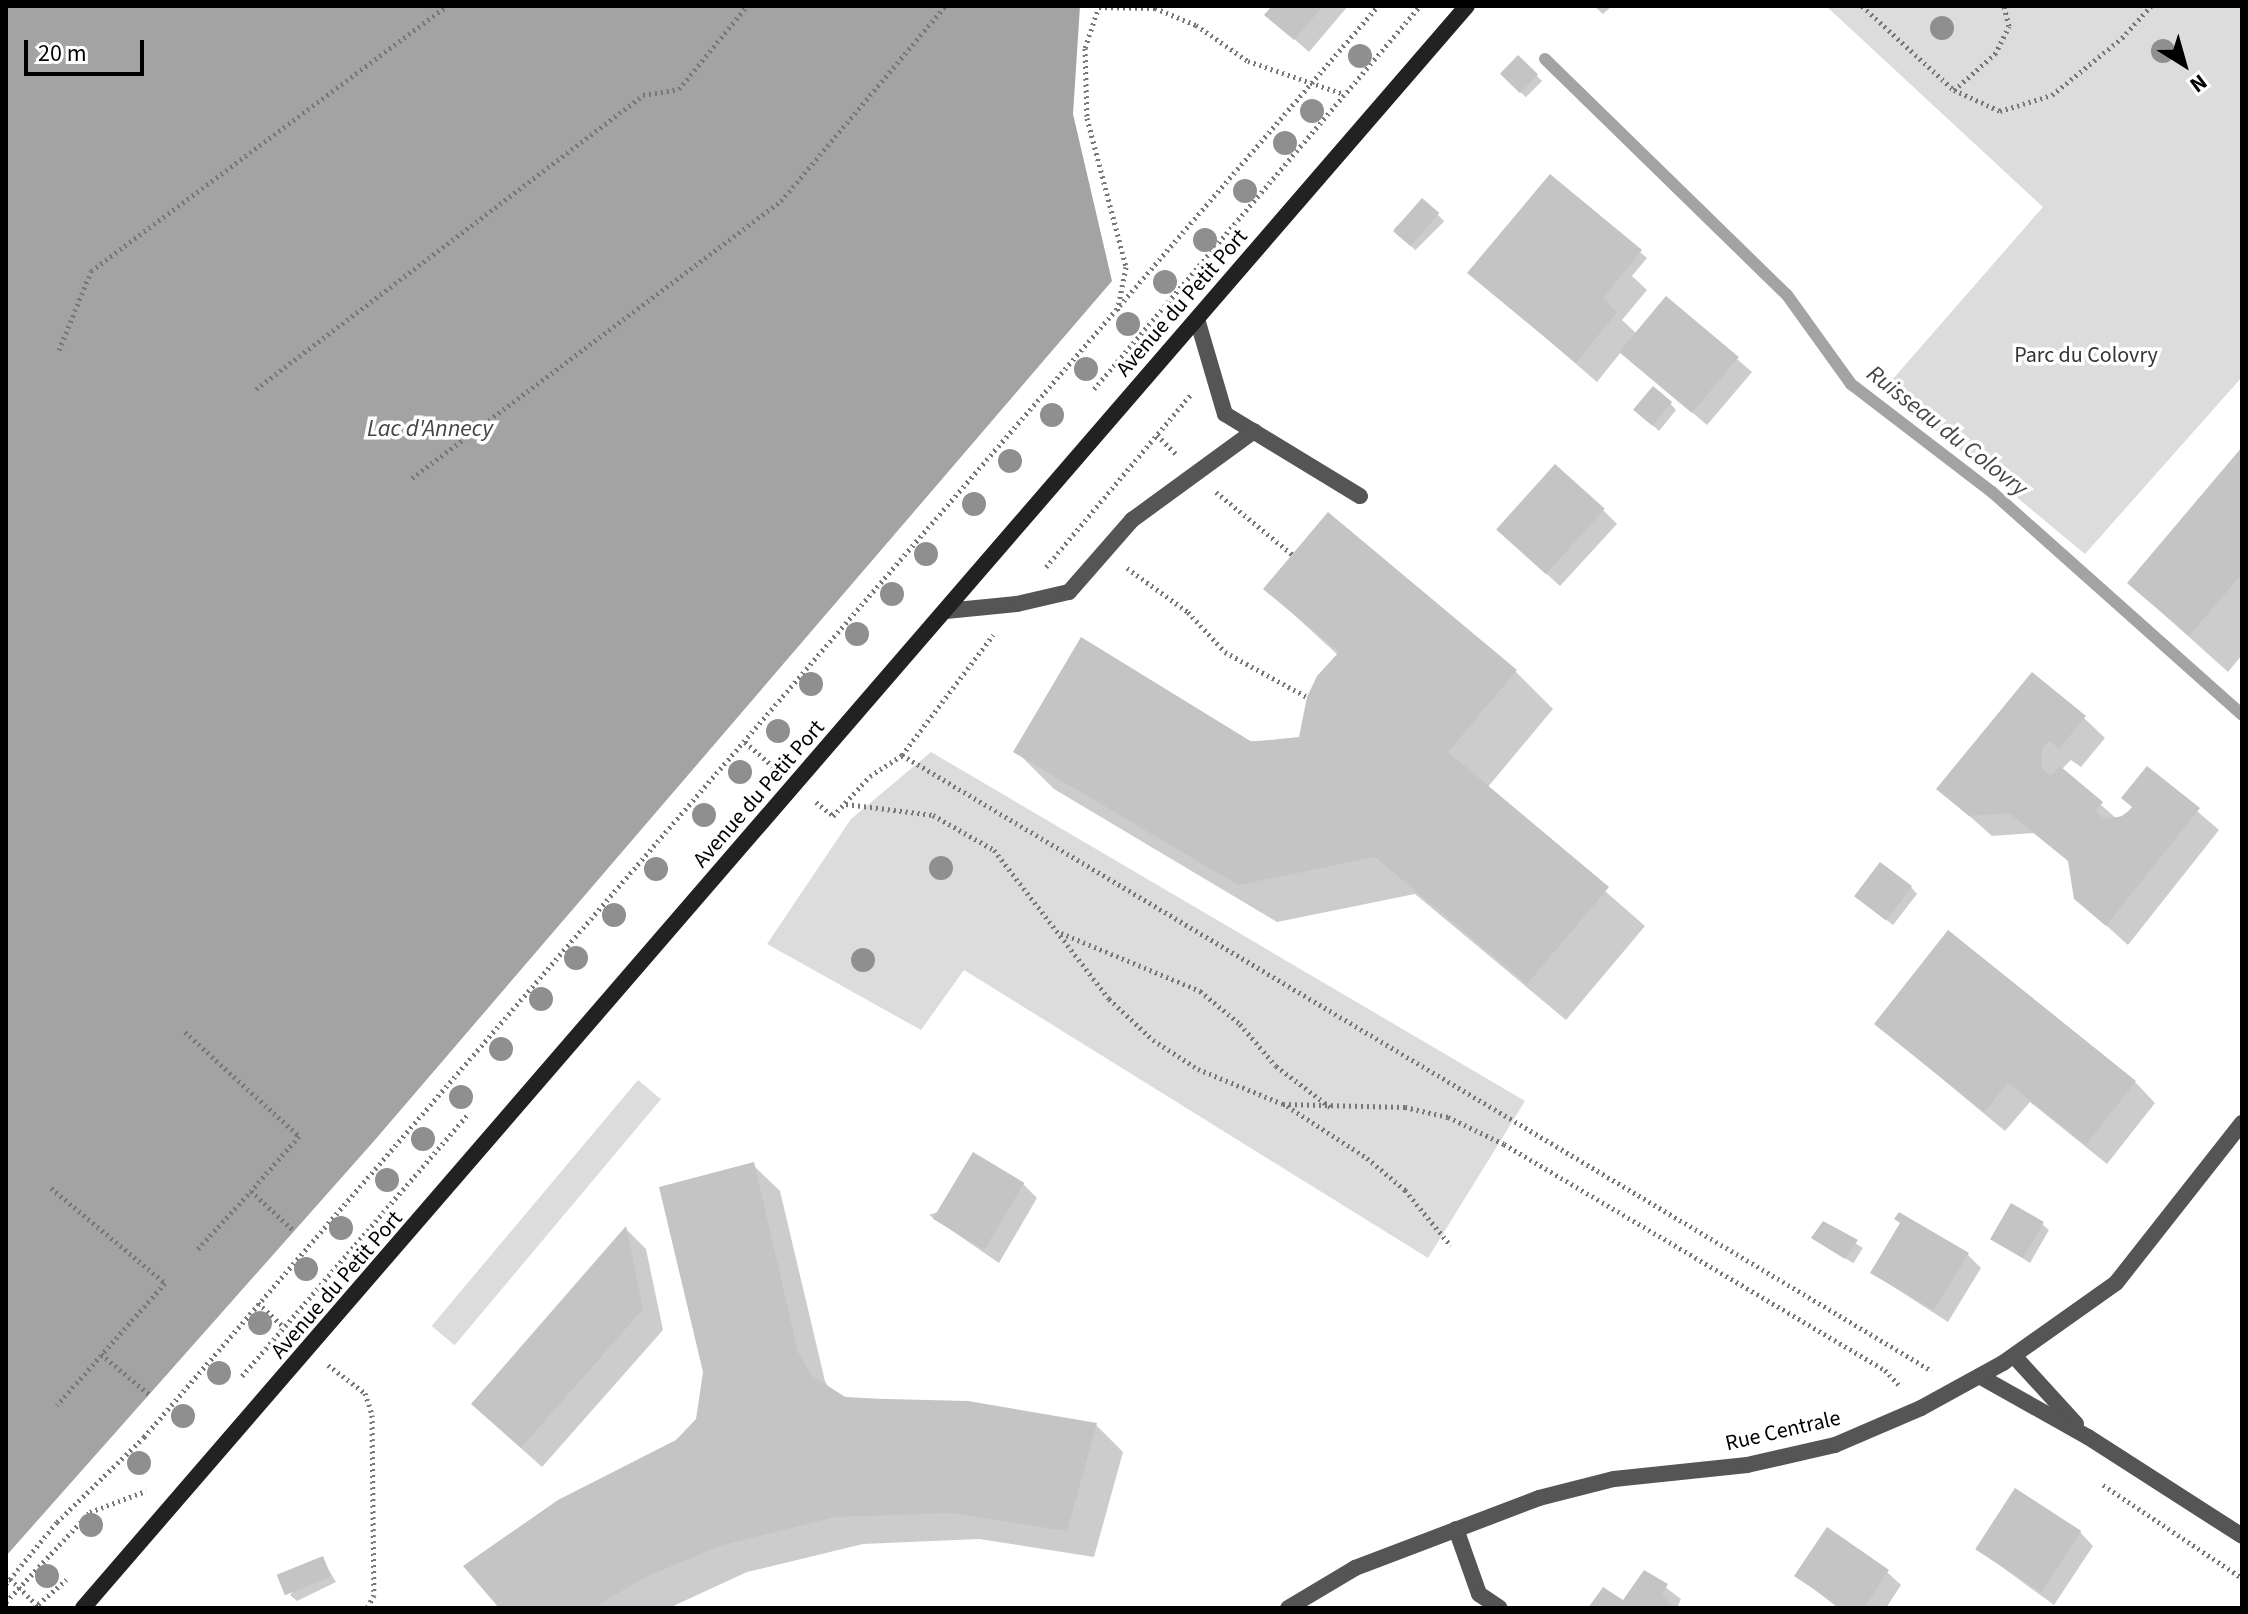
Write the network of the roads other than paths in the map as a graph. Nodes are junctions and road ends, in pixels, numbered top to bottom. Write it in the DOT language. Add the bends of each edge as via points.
graph roads {
  1 [pos="1467,6"];
  2 [pos="1197,319"];
  3 [pos="1254,431"];
  4 [pos="1360,496"];
  5 [pos="946,611"];
  6 [pos="2242,1123"];
  7 [pos="2014,1356"];
  8 [pos="1981,1377"];
  9 [pos="2088,1437"];
  10 [pos="1456,1529"];
  11 [pos="2242,1536"];
  12 [pos="83,1608"];
  13 [pos="1288,1608"];
  14 [pos="1500,1608"];
  1 -- 2 [label="main road, Avenue du Petit Port"];
  2 -- 3 [label="street" via="1225,414"];
  2 -- 5 [label="main road, Avenue du Petit Port"];
  3 -- 4 [label="street"];
  3 -- 5 [label="street" via="1132,520 1069,592"];
  5 -- 12 [label="main road, Avenue du Petit Port"];
  6 -- 7 [label="street, Rue Centrale" via="2116,1283"];
  7 -- 8 [label="street, Rue Centrale"];
  7 -- 9 [label="street"];
  8 -- 9 [label="street"];
  8 -- 10 [label="street, Rue Centrale" via="1835,1445 1747,1465 1614,1479 1539,1498"];
  9 -- 11 [label="street"];
  10 -- 13 [label="street, Rue Centrale" via="1355,1568"];
  10 -- 14 [label="street" via="1479,1594"];
}
